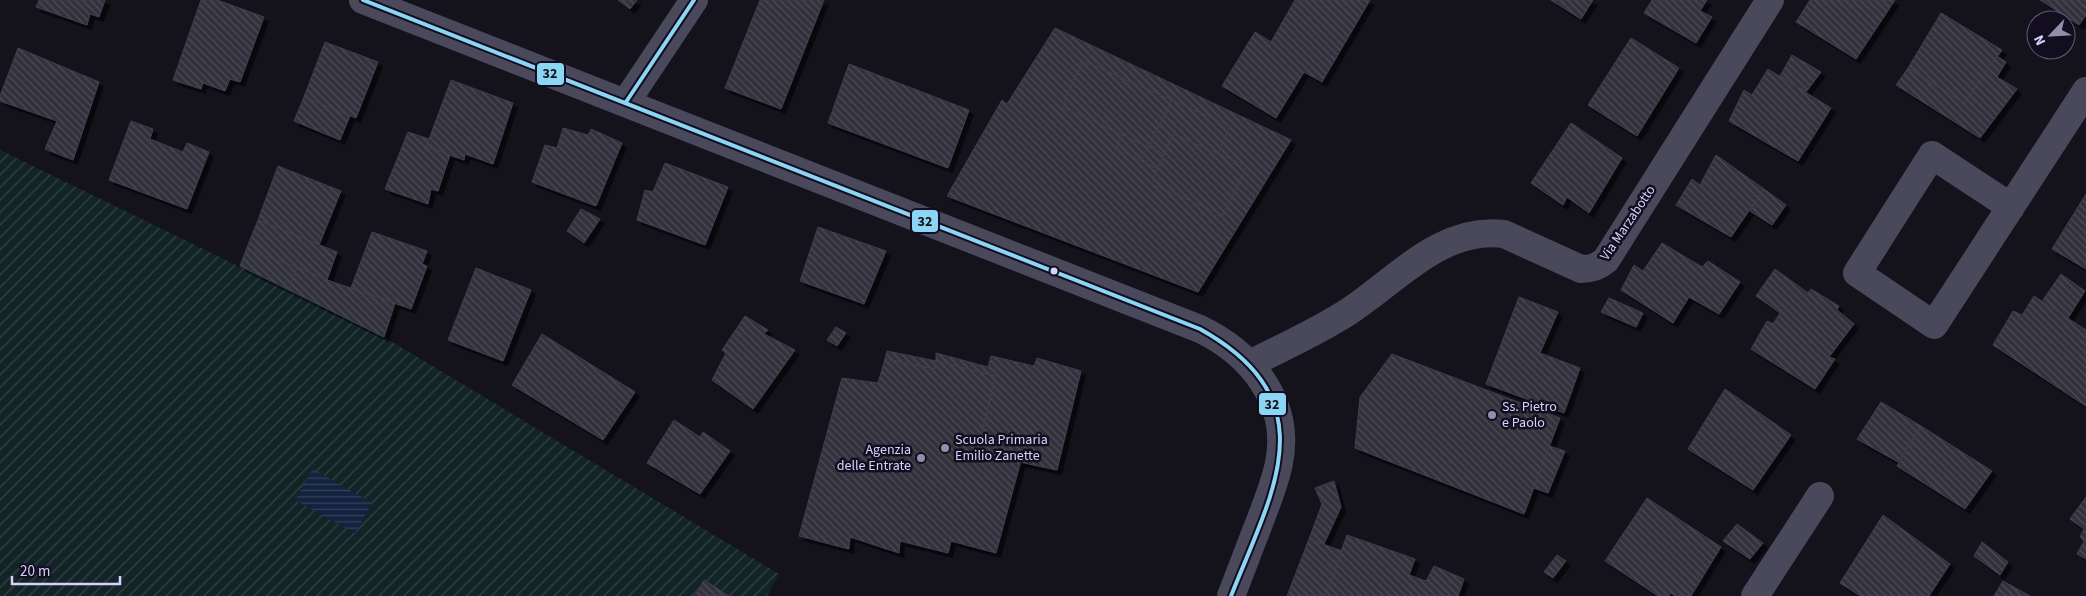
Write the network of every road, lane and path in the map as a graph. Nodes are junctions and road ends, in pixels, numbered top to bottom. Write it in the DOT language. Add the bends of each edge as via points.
graph roads {
  1 [pos="363,0"];
  2 [pos="694,0"];
  3 [pos="1770,0"];
  4 [pos="2086,91"];
  5 [pos="626,102"];
  6 [pos="2011,207"];
  7 [pos="1256,372"];
  8 [pos="1820,496"];
  9 [pos="1231,596"];
  10 [pos="1755,596"];
  1 -- 5 [label="street"];
  2 -- 5 [label="street"];
  3 -- 7 [label="street, Via Marzabotto" via="1606,260 1599,266 1581,268 1504,234 1492,232 1465,237 1409,266 1365,300"];
  4 -- 6 [label="street"];
  5 -- 7 [label="street" via="1200,329 1236,350"];
  6 -- 6 [label="street" via="1932,155 1857,273 1934,325"];
  7 -- 9 [label="street" via="1274,403 1279,422 1279,462"];
  8 -- 10 [label="street"];
}
